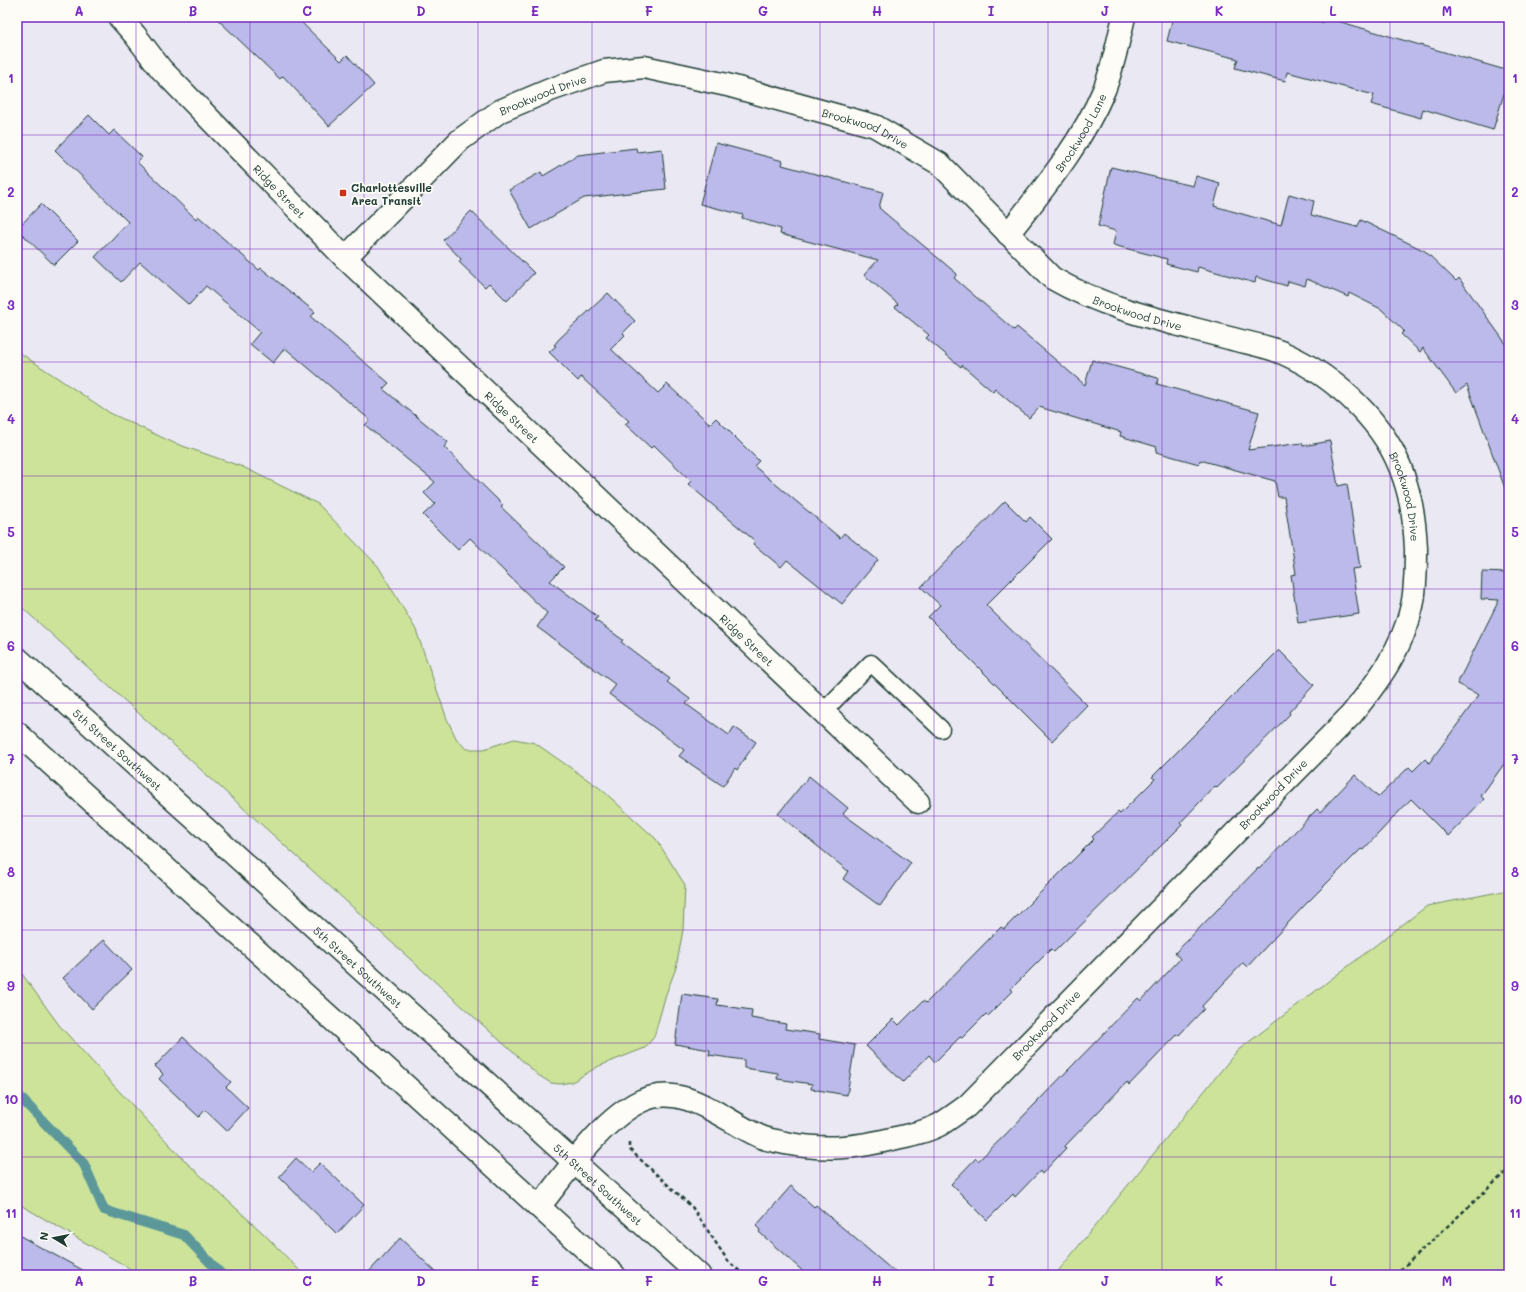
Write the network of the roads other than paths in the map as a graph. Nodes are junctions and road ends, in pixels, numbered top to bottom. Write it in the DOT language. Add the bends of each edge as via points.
graph roads {
  1 [pos="119,17"];
  2 [pos="1124,17"];
  3 [pos="1008,234"];
  4 [pos="345,258"];
  5 [pos="17,658"];
  6 [pos="823,712"];
  7 [pos="941,729"];
  8 [pos="17,733"];
  9 [pos="918,802"];
  10 [pos="575,1162"];
  11 [pos="539,1207"];
  12 [pos="614,1275"];
  13 [pos="700,1275"];
  1 -- 4 [label="street, Ridge Street" via="161,69"];
  2 -- 3 [label="street, Brockwood Lane" via="1105,88 1092,116 1064,163"];
  3 -- 4 [label="street, Brookwood Drive" via="940,164 875,126 727,85 644,67 604,72 550,90 500,111 460,140"];
  3 -- 10 [label="street, Brookwood Drive" via="1052,278 1074,290 1115,307 1283,353 1315,369 1371,419 1390,446 1404,477 1412,504 1417,571 1412,607 1399,642 1377,684 1351,715 967,1106 939,1125 917,1134 864,1146 807,1148 760,1137 691,1099 656,1097 643,1100 612,1120"];
  4 -- 6 [label="street, Ridge Street"];
  5 -- 10 [label="street, 5th Street Southwest"];
  6 -- 7 [label="lane" via="871,663"];
  6 -- 9 [label="street, Ridge Street"];
  8 -- 11 [label="street"];
  10 -- 11 [label="street, Brookwood Drive"];
  10 -- 13 [label="street, 5th Street Southwest"];
  11 -- 12 [label="street"];
}
